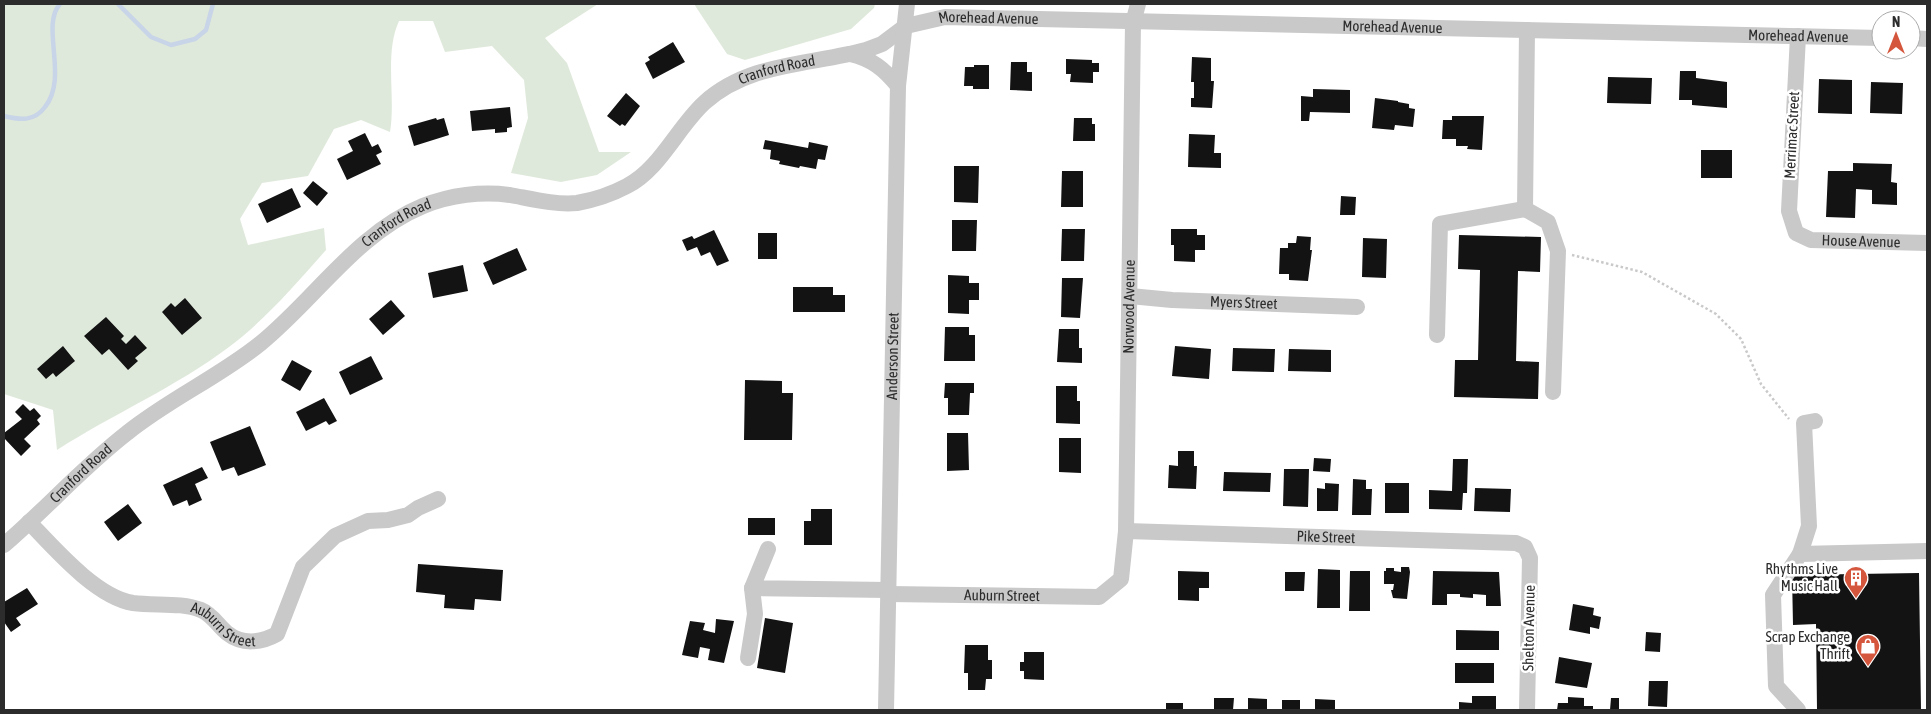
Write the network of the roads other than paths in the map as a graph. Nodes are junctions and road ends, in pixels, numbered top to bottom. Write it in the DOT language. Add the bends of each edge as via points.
graph roads {
  1 [pos="907,4"];
  2 [pos="1138,4"];
  3 [pos="1133,23"];
  4 [pos="906,26"];
  5 [pos="1527,30"];
  6 [pos="1798,36"];
  7 [pos="1871,38"];
  8 [pos="850,54"];
  9 [pos="898,86"];
  10 [pos="1525,209"];
  11 [pos="1796,233"];
  12 [pos="1927,243"];
  13 [pos="1130,296"];
  14 [pos="1357,307"];
  15 [pos="1438,335"];
  16 [pos="1553,392"];
  17 [pos="1815,422"];
  18 [pos="438,499"];
  19 [pos="29,522"];
  20 [pos="1126,531"];
  21 [pos="4,545"];
  22 [pos="1525,547"];
  23 [pos="768,549"];
  24 [pos="1927,551"];
  25 [pos="1800,554"];
  26 [pos="1114,586"];
  27 [pos="752,588"];
  28 [pos="888,592"];
  29 [pos="748,658"];
  30 [pos="886,710"];
  31 [pos="1527,710"];
  32 [pos="1798,710"];
  1 -- 4 [label="street, Anderson Street"];
  2 -- 3 [label="street, Norwood Avenue"];
  3 -- 4 [label="street, Morehead Avenue" via="945,17"];
  3 -- 5 [label="street, Morehead Avenue"];
  3 -- 13 [label="street, Norwood Avenue"];
  4 -- 8 [label="street, Cranford Road" via="882,44"];
  4 -- 9 [label="street, Anderson Street"];
  5 -- 6 [label="street, Morehead Avenue"];
  5 -- 10 [label="street"];
  6 -- 7 [label="street, Morehead Avenue"];
  6 -- 11 [label="street, Merrimac Street" via="1789,211"];
  8 -- 9 [label="street, Cranford Road" via="875,62"];
  8 -- 19 [label="street, Cranford Road" via="756,73 726,88 704,104 638,180 603,196 565,203 507,195 462,195 412,211 366,242 262,343 127,432"];
  9 -- 28 [label="street, Anderson Street"];
  10 -- 15 [label="street" via="1440,224"];
  10 -- 16 [label="street" via="1548,222 1558,251"];
  11 -- 12 [label="street, House Avenue" via="1811,240"];
  13 -- 14 [label="street, Myers Street"];
  13 -- 20 [label="street, Norwood Avenue"];
  17 -- 25 [label="street" via="1804,423 1809,526"];
  18 -- 19 [label="street, Auburn Street" via="408,515 368,521 335,536 303,567 276,634 256,641 236,639 202,610 132,602 109,593 75,569"];
  19 -- 21 [label="street, Cranford Road"];
  20 -- 22 [label="street, Pike Street" via="1504,541"];
  20 -- 26 [label="street, Norwood Avenue" via="1120,579"];
  22 -- 31 [label="street, Shelton Avenue" via="1530,558"];
  23 -- 27 [label="street"];
  24 -- 25 [label="street"];
  25 -- 32 [label="street" via="1773,595 1776,686"];
  26 -- 28 [label="street, Auburn Street" via="1098,597"];
  27 -- 28 [label="street, Auburn Street"];
  27 -- 29 [label="street" via="755,614"];
  28 -- 30 [label="street, Anderson Street"];
}
